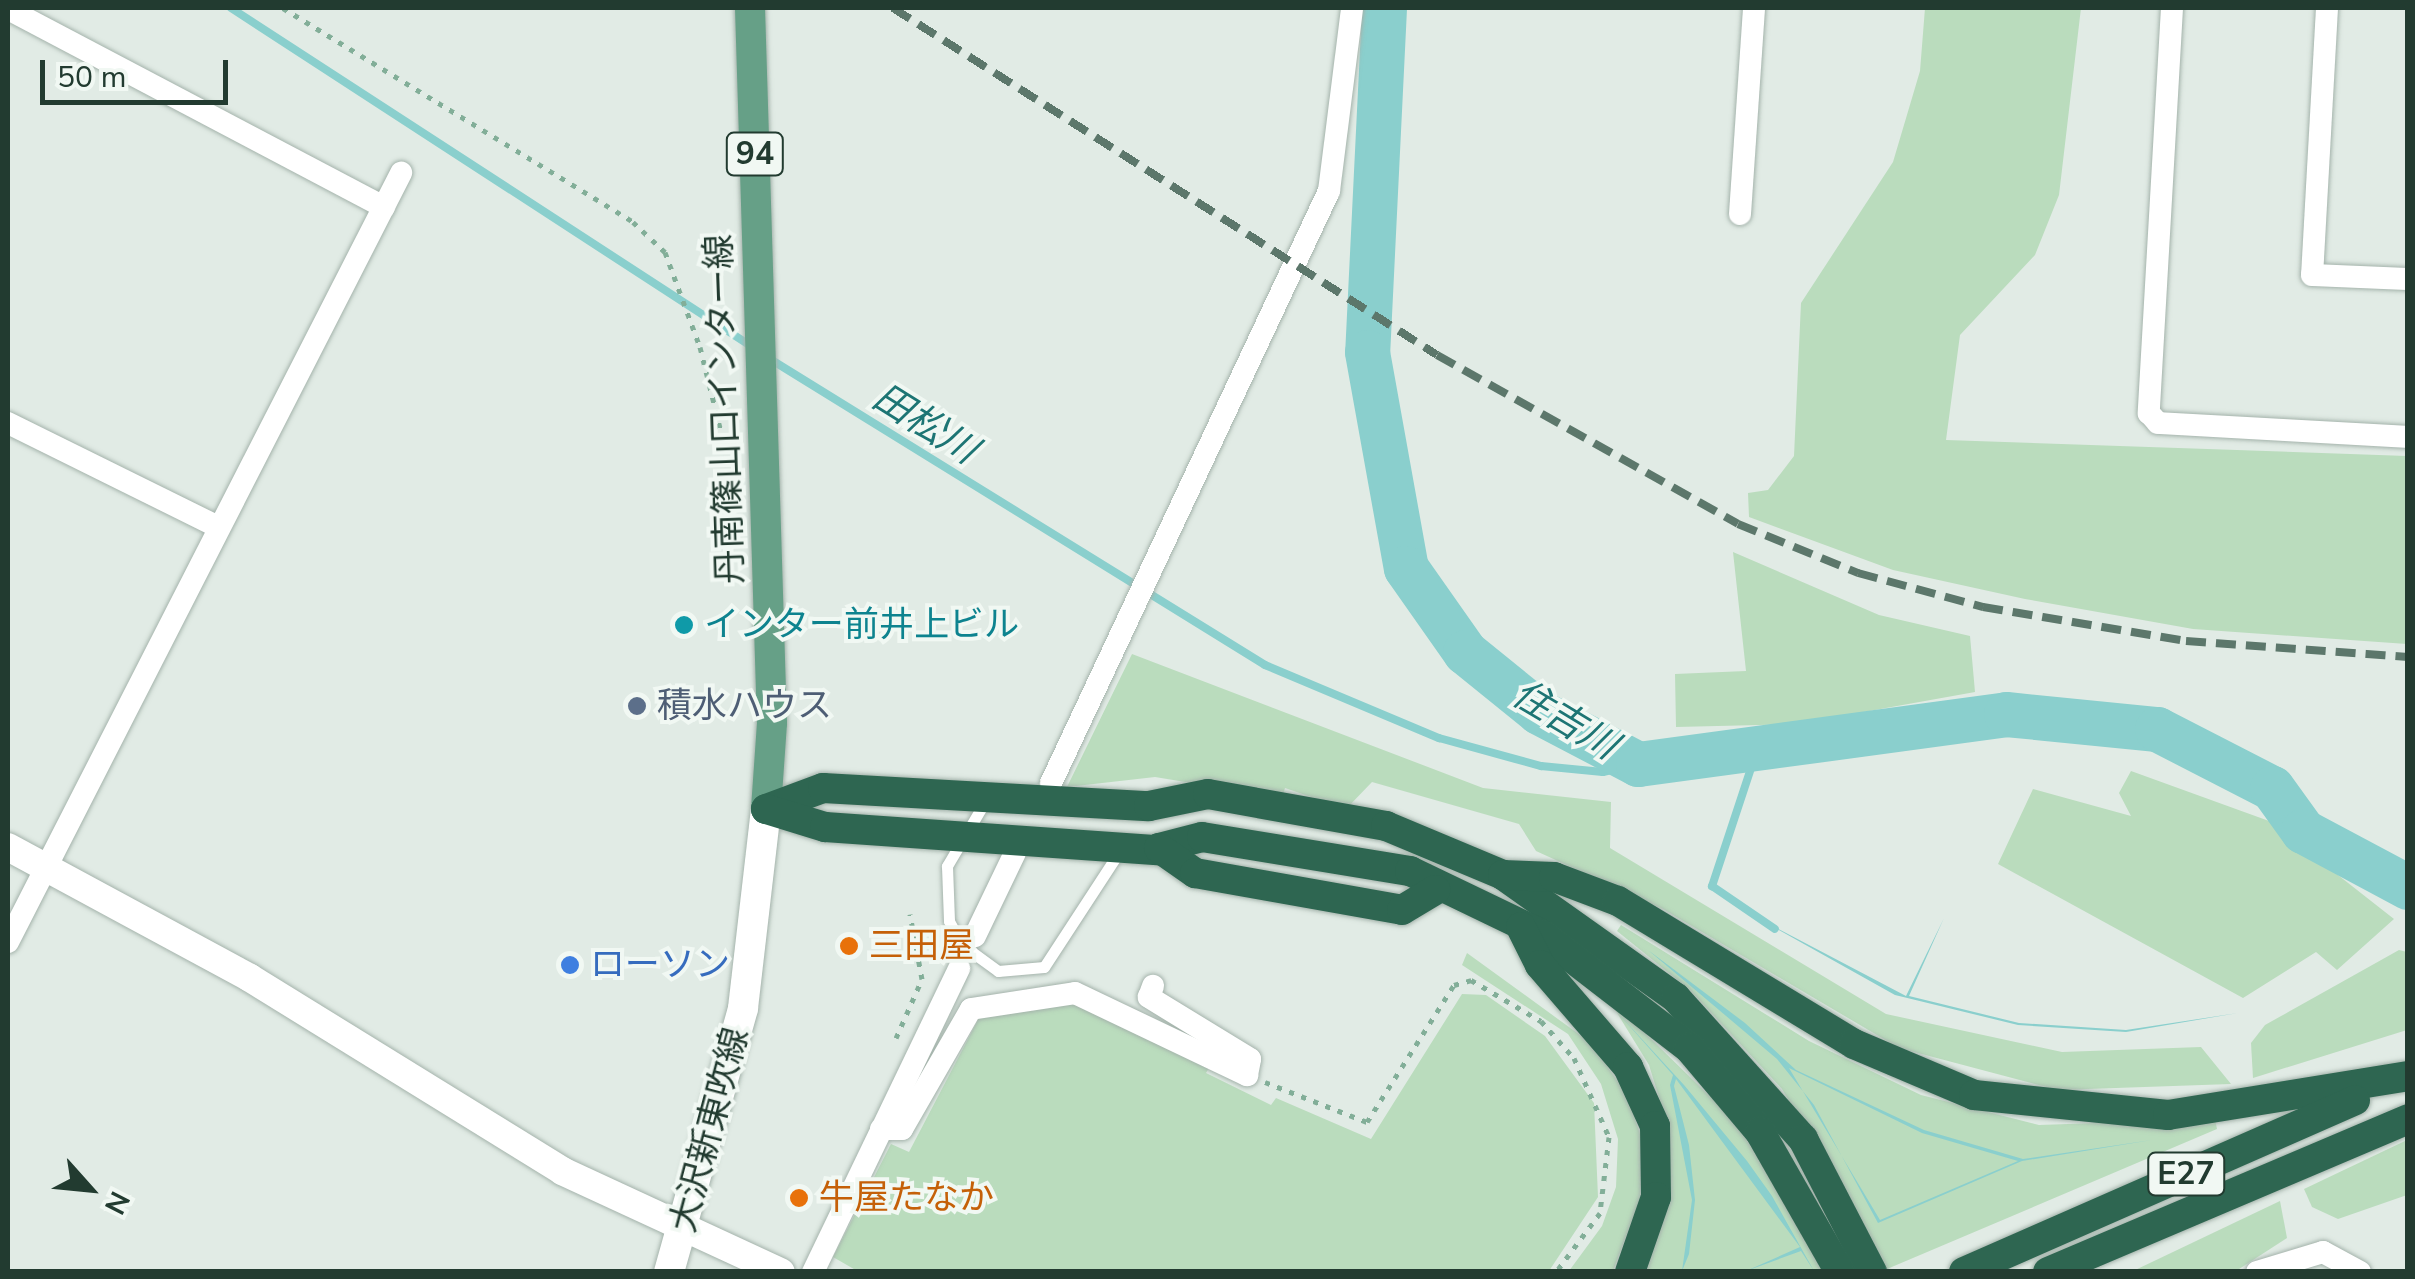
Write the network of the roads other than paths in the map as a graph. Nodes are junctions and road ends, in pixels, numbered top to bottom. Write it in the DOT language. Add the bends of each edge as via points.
graph roads {
  1 [pos="750,8"];
  2 [pos="1352,8"];
  3 [pos="1754,8"];
  4 [pos="2172,8"];
  5 [pos="2327,8"];
  6 [pos="8,9"];
  7 [pos="402,173"];
  8 [pos="384,207"];
  9 [pos="1740,214"];
  10 [pos="2408,279"];
  11 [pos="8,423"];
  12 [pos="2408,437"];
  13 [pos="216,526"];
  14 [pos="1050,783"];
  15 [pos="988,797"];
  16 [pos="766,809"];
  17 [pos="963,836"];
  18 [pos="1122,846"];
  19 [pos="8,848"];
  20 [pos="1015,853"];
  21 [pos="45,866"];
  22 [pos="1503,875"];
  23 [pos="1521,927"];
  24 [pos="974,936"];
  25 [pos="8,942"];
  26 [pos="959,968"];
  27 [pos="1153,986"];
  28 [pos="2408,1076"];
  29 [pos="2408,1118"];
  30 [pos="881,1130"];
  31 [pos="2372,1134"];
  32 [pos="684,1228"];
  33 [pos="668,1272"];
  34 [pos="781,1272"];
  35 [pos="813,1272"];
  36 [pos="1630,1272"];
  37 [pos="1840,1272"];
  38 [pos="1872,1272"];
  39 [pos="1964,1272"];
  40 [pos="2048,1272"];
  41 [pos="2092,1272"];
  42 [pos="2257,1272"];
  43 [pos="2360,1272"];
  1 -- 16 [label="main road, 丹南篠山口インター線 / 94" via="766,533"];
  2 -- 14 [label="street" via="1329,191"];
  3 -- 9 [label="street"];
  4 -- 12 [label="street" via="2149,412 2158,423"];
  5 -- 10 [label="street" via="2312,275"];
  6 -- 8 [label="street"];
  7 -- 8 [label="street"];
  8 -- 13 [label="street"];
  11 -- 13 [label="street"];
  13 -- 21 [label="street"];
  15 -- 16 [label="highway" via="823,788"];
  15 -- 17 [label="lane"];
  15 -- 22 [label="highway" via="1149,806 1208,794 1386,826"];
  16 -- 17 [label="highway" via="825,827"];
  16 -- 32 [label="main road, 大沢新東吹線" via="743,1008"];
  17 -- 18 [label="highway"];
  17 -- 18 [label="lane" via="947,866 949,921 985,963 1020,974 1044,967 1078,926"];
  18 -- 23 [label="highway" via="1435,890"];
  19 -- 21 [label="street"];
  20 -- 24 [label="street"];
  21 -- 25 [label="street"];
  21 -- 32 [label="street" via="250,978 546,1162"];
  22 -- 28 [label="highway" via="1554,877 1618,902 1827,1029 1974,1095 2168,1115"];
  22 -- 38 [label="highway" via="1614,946 1723,1043 1803,1138"];
  23 -- 36 [label="highway" via="1540,965 1628,1067 1655,1126 1656,1197"];
  23 -- 37 [label="highway" via="1632,996 1689,1048 1760,1132"];
  26 -- 30 [label="street"];
  27 -- 30 [label="street" via="1149,997 1250,1059 1247,1076 1096,1000 1040,998 971,1008 902,1129"];
  28 -- 39 [label="highway, E27"];
  29 -- 31 [label="highway, E27"];
  30 -- 35 [label="street"];
  31 -- 40 [label="highway, E27"];
  31 -- 41 [label="highway"];
  32 -- 33 [label="main road, 大沢新東吹線"];
  32 -- 34 [label="street"];
  42 -- 43 [label="street" via="2323,1252"];
}
